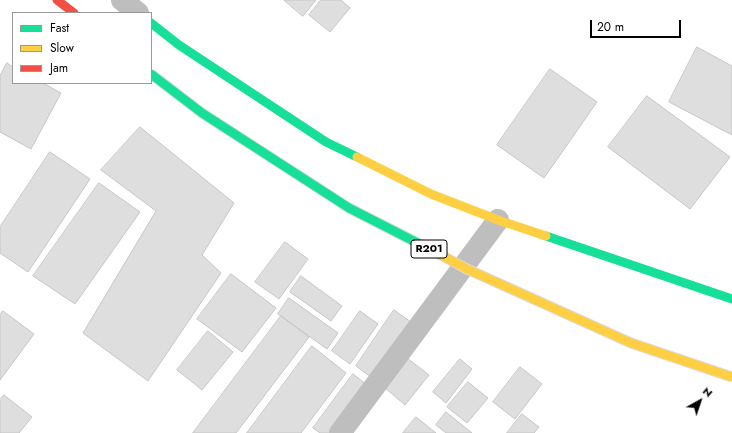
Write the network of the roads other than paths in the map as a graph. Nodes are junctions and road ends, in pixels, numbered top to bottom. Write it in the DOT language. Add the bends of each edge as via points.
graph roads {
  1 [pos="57,0"];
  2 [pos="122,0"];
  3 [pos="73,12"];
  4 [pos="137,12"];
  5 [pos="152,24"];
  6 [pos="152,75"];
  7 [pos="498,220"];
  8 [pos="732,300"];
  9 [pos="732,377"];
  10 [pos="340,433"];
  1 -- 3 [label="main road"];
  2 -- 4 [label="street"];
  5 -- 7 [label="main road" via="179,45 326,142 431,194"];
  6 -- 9 [label="main road, R201, bridge" via="202,113 349,208 467,269 631,343"];
  7 -- 8 [label="main road"];
  7 -- 10 [label="street"];
}
